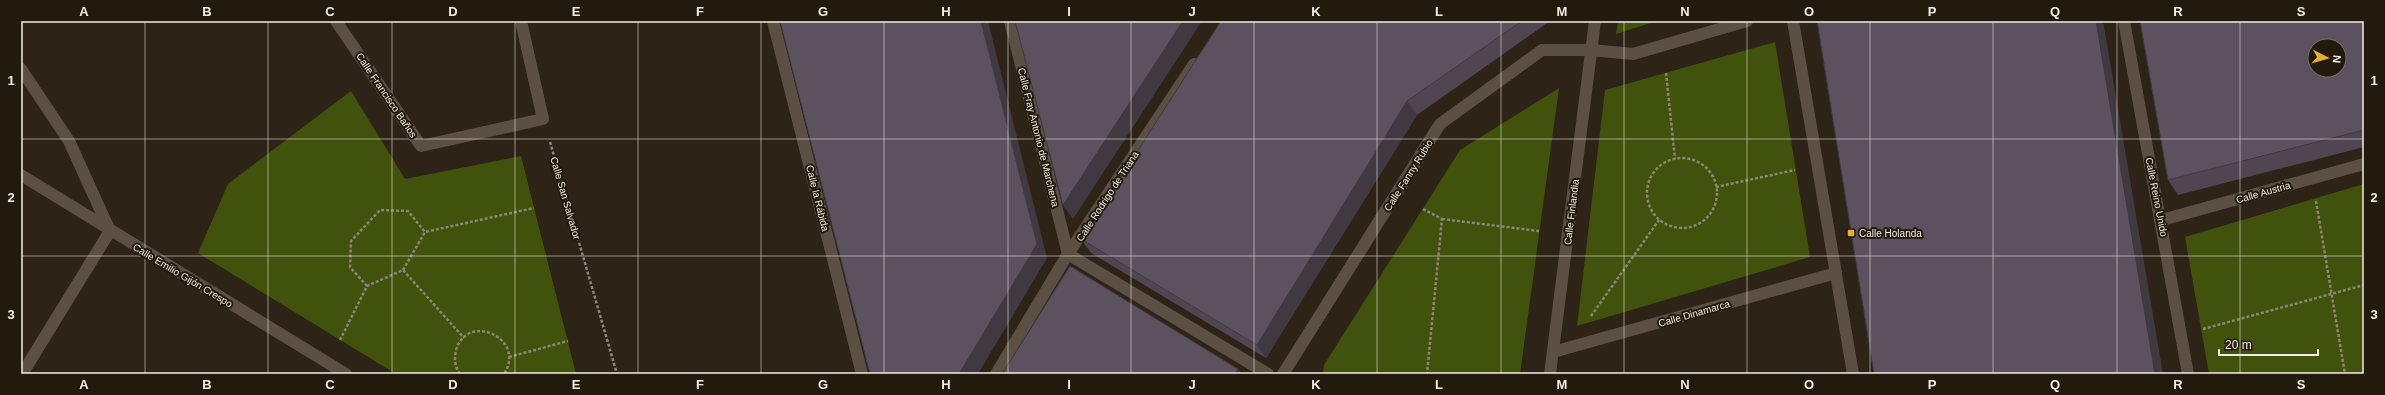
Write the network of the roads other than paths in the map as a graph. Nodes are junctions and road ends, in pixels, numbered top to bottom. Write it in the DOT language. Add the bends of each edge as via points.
graph roads {
  1 [pos="336,21"];
  2 [pos="521,21"];
  3 [pos="773,21"];
  4 [pos="1010,21"];
  5 [pos="1594,21"];
  6 [pos="1747,21"];
  7 [pos="1793,21"];
  8 [pos="2124,21"];
  9 [pos="1591,50"];
  10 [pos="1200,54"];
  11 [pos="21,69"];
  12 [pos="2364,164"];
  13 [pos="21,175"];
  14 [pos="2162,220"];
  15 [pos="110,231"];
  16 [pos="1068,254"];
  17 [pos="1836,273"];
  18 [pos="1553,352"];
  19 [pos="22,374"];
  20 [pos="346,374"];
  21 [pos="862,374"];
  22 [pos="996,374"];
  23 [pos="1268,374"];
  24 [pos="1283,374"];
  25 [pos="1550,374"];
  26 [pos="1853,374"];
  27 [pos="2188,374"];
  1 -- 2 [label="street, Calle Francisco Baños" via="421,146 543,119"];
  3 -- 21 [label="street, Calle la Rábida"];
  4 -- 16 [label="street, Calle Fray Antonio de Marchena"];
  5 -- 9 [label="street, Calle Finlandia"];
  6 -- 9 [label="street, Calle Fanny Rubio" via="1633,54"];
  7 -- 17 [label="street"];
  8 -- 14 [label="street, Calle Reino Unido"];
  9 -- 18 [label="street, Calle Finlandia"];
  9 -- 24 [label="street, Calle Fanny Rubio" via="1542,50 1440,124"];
  10 -- 16 [label="street, Calle Rodrigo de Triana"];
  11 -- 15 [label="street" via="69,141"];
  12 -- 14 [label="street, Calle Austria"];
  13 -- 15 [label="street, Calle Emilio Gijón Crespo"];
  14 -- 27 [label="street, Calle Reino Unido"];
  15 -- 19 [label="street"];
  15 -- 20 [label="street, Calle Emilio Gijón Crespo"];
  16 -- 22 [label="street, Calle Rodrigo de Triana"];
  16 -- 23 [label="street"];
  17 -- 18 [label="street, Calle Dinamarca"];
  17 -- 26 [label="street"];
  18 -- 25 [label="street, Calle Finlandia"];
}
